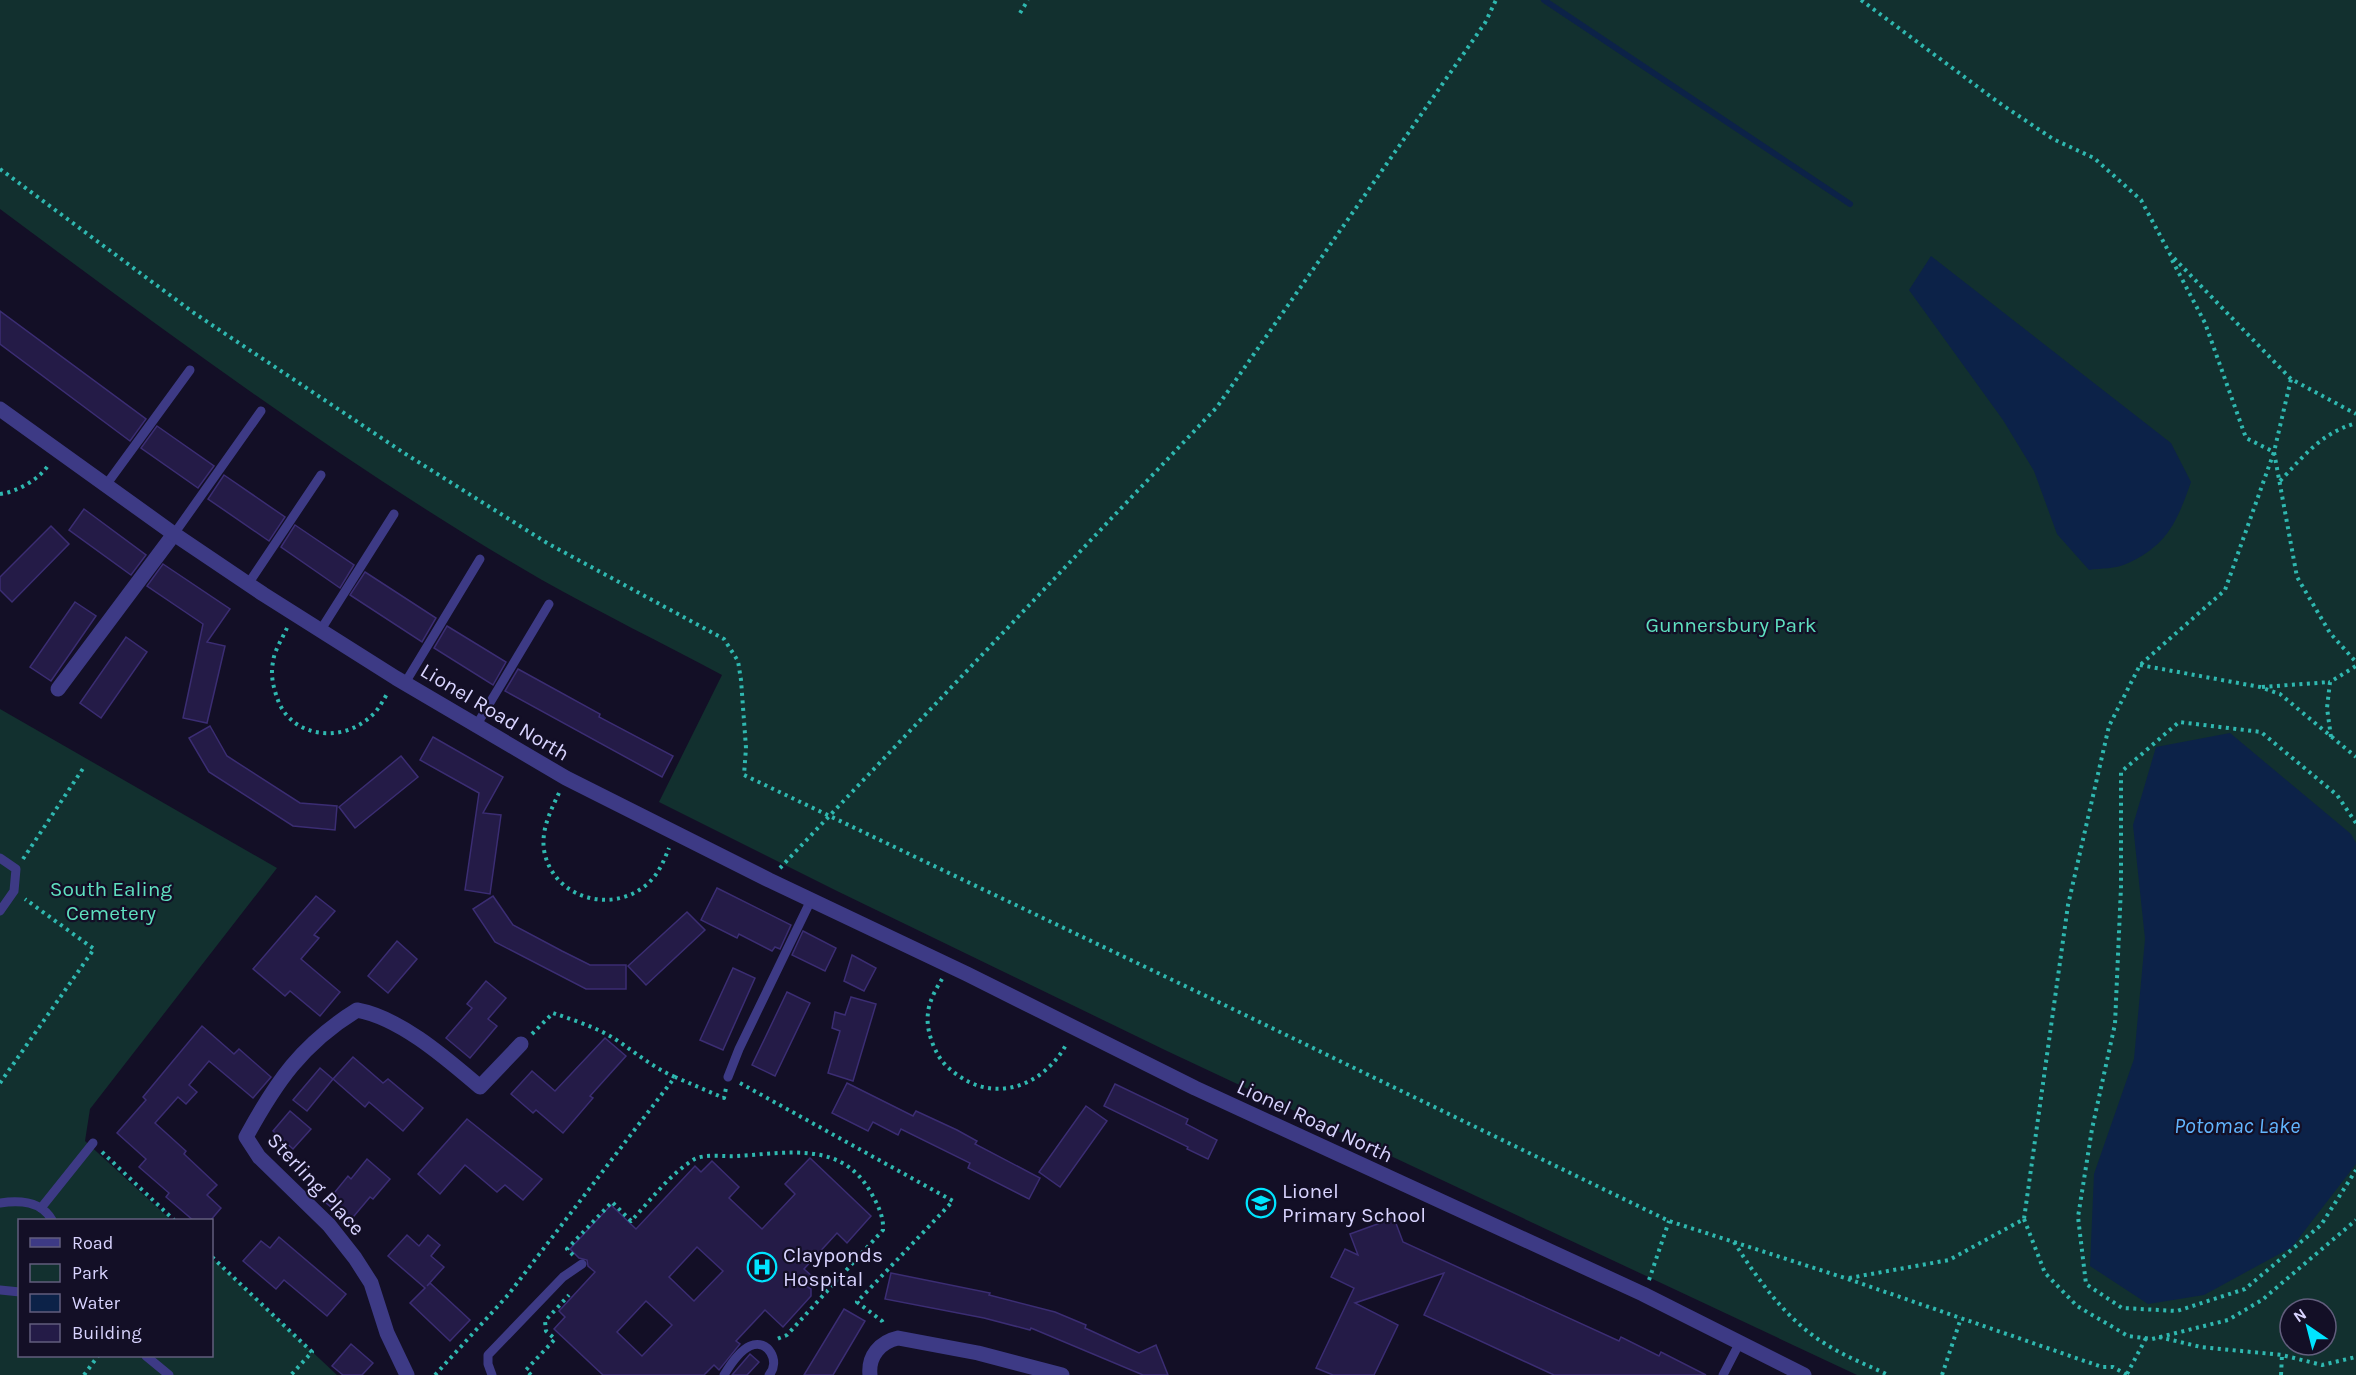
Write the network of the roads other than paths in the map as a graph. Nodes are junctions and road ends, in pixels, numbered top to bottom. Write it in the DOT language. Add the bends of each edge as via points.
graph roads {
  1 [pos="190,370"];
  2 [pos="0,409"];
  3 [pos="261,411"];
  4 [pos="321,476"];
  5 [pos="106,485"];
  6 [pos="394,514"];
  7 [pos="174,534"];
  8 [pos="480,559"];
  9 [pos="248,584"];
  10 [pos="549,604"];
  11 [pos="320,631"];
  12 [pos="400,680"];
  13 [pos="58,689"];
  14 [pos="476,726"];
  15 [pos="0,858"];
  16 [pos="811,900"];
  17 [pos="0,911"];
  18 [pos="521,1044"];
  19 [pos="728,1077"];
  20 [pos="93,1143"];
  21 [pos="0,1203"];
  22 [pos="41,1208"];
  23 [pos="50,1219"];
  24 [pos="582,1264"];
  25 [pos="0,1290"];
  26 [pos="18,1292"];
  27 [pos="1739,1344"];
  28 [pos="148,1357"];
  29 [pos="169,1375"];
  30 [pos="407,1375"];
  31 [pos="492,1375"];
  32 [pos="724,1375"];
  33 [pos="769,1375"];
  34 [pos="870,1375"];
  35 [pos="1062,1375"];
  36 [pos="1723,1375"];
  37 [pos="1804,1375"];
  1 -- 5 [label="lane"];
  2 -- 5 [label="street, Lionel Road North"];
  3 -- 7 [label="lane"];
  4 -- 9 [label="lane"];
  5 -- 7 [label="street, Lionel Road North"];
  6 -- 11 [label="lane"];
  7 -- 9 [label="street, Lionel Road North"];
  7 -- 13 [label="street"];
  8 -- 12 [label="lane"];
  9 -- 11 [label="street, Lionel Road North"];
  10 -- 14 [label="lane"];
  11 -- 12 [label="street, Lionel Road North"];
  12 -- 14 [label="street, Lionel Road North"];
  14 -- 16 [label="street, Lionel Road North" via="566,778"];
  15 -- 17 [label="lane" via="16,869 14,891"];
  16 -- 19 [label="lane"];
  16 -- 27 [label="street, Lionel Road North" via="1195,1088 1643,1294"];
  18 -- 30 [label="street, Sterling Place" via="480,1087 434,1048 357,1010 330,1027 287,1071 246,1137 259,1156 329,1225 355,1258 371,1283 387,1333"];
  20 -- 22 [label="lane"];
  21 -- 22 [label="lane" via="20,1200"];
  22 -- 23 [label="lane"];
  24 -- 31 [label="lane" via="563,1277 488,1355"];
  25 -- 26 [label="lane"];
  27 -- 36 [label="lane"];
  27 -- 37 [label="street, Lionel Road North"];
  28 -- 29 [label="lane"];
  32 -- 33 [label="lane" via="752,1345 769,1351 774,1361"];
  34 -- 35 [label="street" via="872,1357 879,1347 898,1338"];
}
